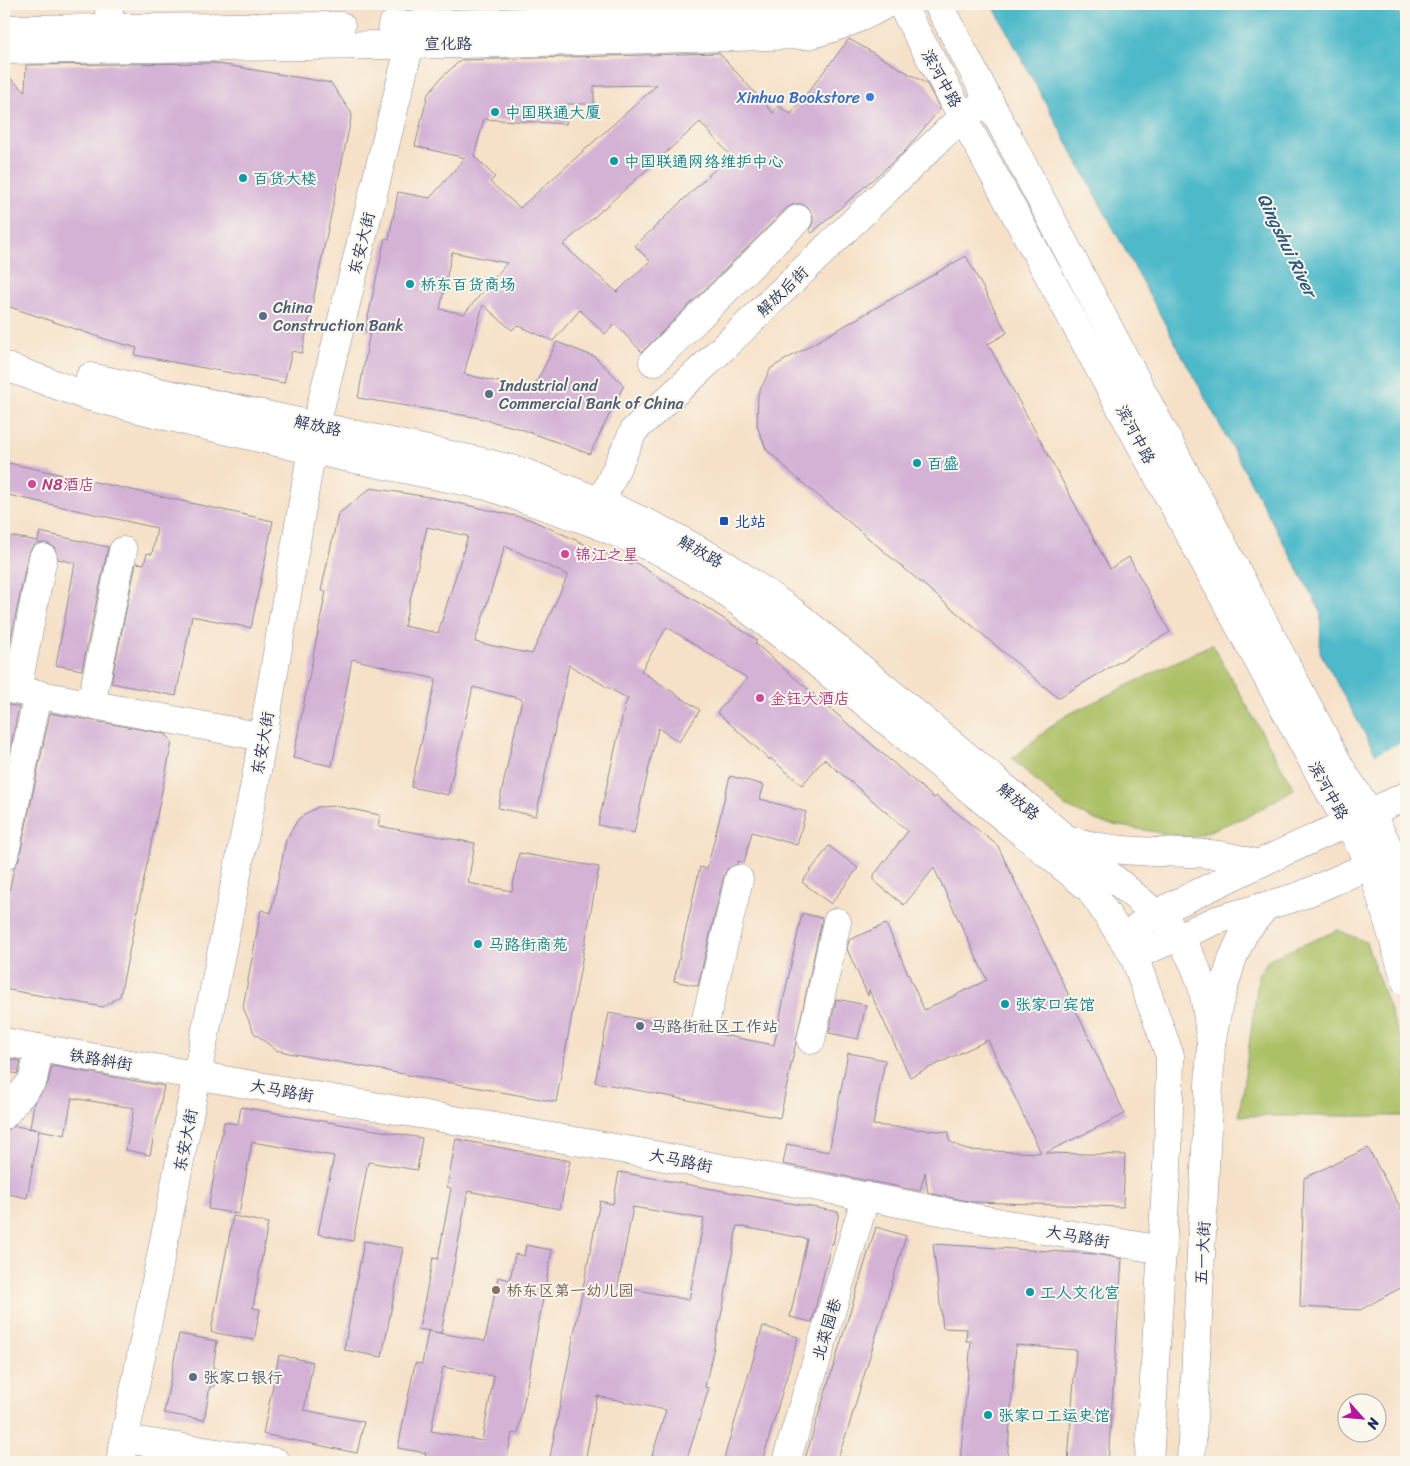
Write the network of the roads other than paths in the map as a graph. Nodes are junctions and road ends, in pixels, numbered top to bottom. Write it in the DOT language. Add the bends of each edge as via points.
graph roads {
  1 [pos="846,4"];
  2 [pos="886,4"];
  3 [pos="902,4"];
  4 [pos="938,4"];
  5 [pos="591,21"];
  6 [pos="110,27"];
  7 [pos="4,29"];
  8 [pos="409,34"];
  9 [pos="4,50"];
  10 [pos="989,101"];
  11 [pos="963,116"];
  12 [pos="798,219"];
  13 [pos="4,348"];
  14 [pos="4,366"];
  15 [pos="699,371"];
  16 [pos="314,438"];
  17 [pos="601,502"];
  18 [pos="123,551"];
  19 [pos="44,558"];
  20 [pos="20,691"];
  21 [pos="91,704"];
  22 [pos="263,737"];
  23 [pos="12,774"];
  24 [pos="1401,799"];
  25 [pos="1358,818"];
  26 [pos="1055,845"];
  27 [pos="4,856"];
  28 [pos="1390,856"];
  29 [pos="1258,864"];
  30 [pos="739,879"];
  31 [pos="1266,906"];
  32 [pos="1156,914"];
  33 [pos="837,922"];
  34 [pos="1406,929"];
  35 [pos="1179,938"];
  36 [pos="1129,947"];
  37 [pos="1406,982"];
  38 [pos="706,1019"];
  39 [pos="811,1040"];
  40 [pos="4,1042"];
  41 [pos="1212,1044"];
  42 [pos="39,1048"];
  43 [pos="198,1075"];
  44 [pos="8,1100"];
  45 [pos="866,1196"];
  46 [pos="1163,1250"];
  47 [pos="122,1450"];
  48 [pos="276,1462"];
  49 [pos="786,1462"];
  50 [pos="1149,1462"];
  51 [pos="1191,1462"];
  1 -- 5 [label="main road, 宣化路" via="814,14 792,16"];
  2 -- 5 [label="main road, 宣化路" via="838,28 808,35"];
  3 -- 11 [label="main road, 滨河中路"];
  4 -- 10 [label="main road, 滨河中路"];
  5 -- 8 [label="main road, 宣化路"];
  6 -- 7 [label="main road, 宣化路"];
  6 -- 8 [label="main road, 宣化路"];
  6 -- 9 [label="main road, 宣化路"];
  8 -- 16 [label="main road, 东安大街"];
  10 -- 11 [label="main road, 解放后街"];
  10 -- 25 [label="main road, 滨河中路" via="1340,767"];
  11 -- 15 [label="main road, 解放后街"];
  11 -- 25 [label="main road, 滨河中路"];
  12 -- 15 [label="main road" via="662,353"];
  13 -- 16 [label="main road, 解放路" via="102,381"];
  14 -- 16 [label="main road, 解放路" via="87,396"];
  15 -- 17 [label="main road, 解放后街" via="634,430"];
  16 -- 17 [label="main road, 解放路" via="499,466"];
  16 -- 22 [label="main road, 东安大街"];
  16 -- 26 [label="main road, 解放路" via="487,486 591,522 662,552 711,582"];
  17 -- 26 [label="main road, 解放路" via="728,566 796,614"];
  18 -- 21 [label="main road"];
  19 -- 20 [label="main road"];
  20 -- 21 [label="main road"];
  20 -- 23 [label="main road"];
  21 -- 22 [label="main road"];
  22 -- 43 [label="main road, 东安大街"];
  23 -- 27 [label="main road"];
  24 -- 25 [label="main road"];
  25 -- 28 [label="main road, 滨河中路"];
  25 -- 29 [label="main road"];
  26 -- 29 [label="main road" via="1145,853 1211,854"];
  26 -- 32 [label="main road, 解放路"];
  26 -- 36 [label="main road"];
  28 -- 31 [label="main road" via="1300,896"];
  28 -- 34 [label="main road" via="1396,900"];
  28 -- 37 [label="main road"];
  29 -- 32 [label="main road"];
  30 -- 38 [label="main road"];
  31 -- 35 [label="main road" via="1217,920"];
  31 -- 41 [label="main road" via="1244,934 1233,957 1219,1003"];
  32 -- 35 [label="main road, 解放路"];
  32 -- 36 [label="main road"];
  33 -- 39 [label="main road"];
  35 -- 36 [label="main road"];
  35 -- 41 [label="main road, 解放路" via="1194,961"];
  36 -- 46 [label="main road" via="1170,1056"];
  40 -- 42 [label="main road, 铁路斜街"];
  41 -- 51 [label="main road, 五一大街"];
  42 -- 43 [label="main road, 铁路斜街"];
  42 -- 44 [label="main road" via="33,1080"];
  43 -- 45 [label="main road, 大马路街" via="644,1153"];
  43 -- 47 [label="main road, 东安大街"];
  45 -- 46 [label="main road, 大马路街"];
  45 -- 49 [label="main road, 北菜园巷"];
  46 -- 50 [label="main road"];
  47 -- 48 [label="main road"];
}
